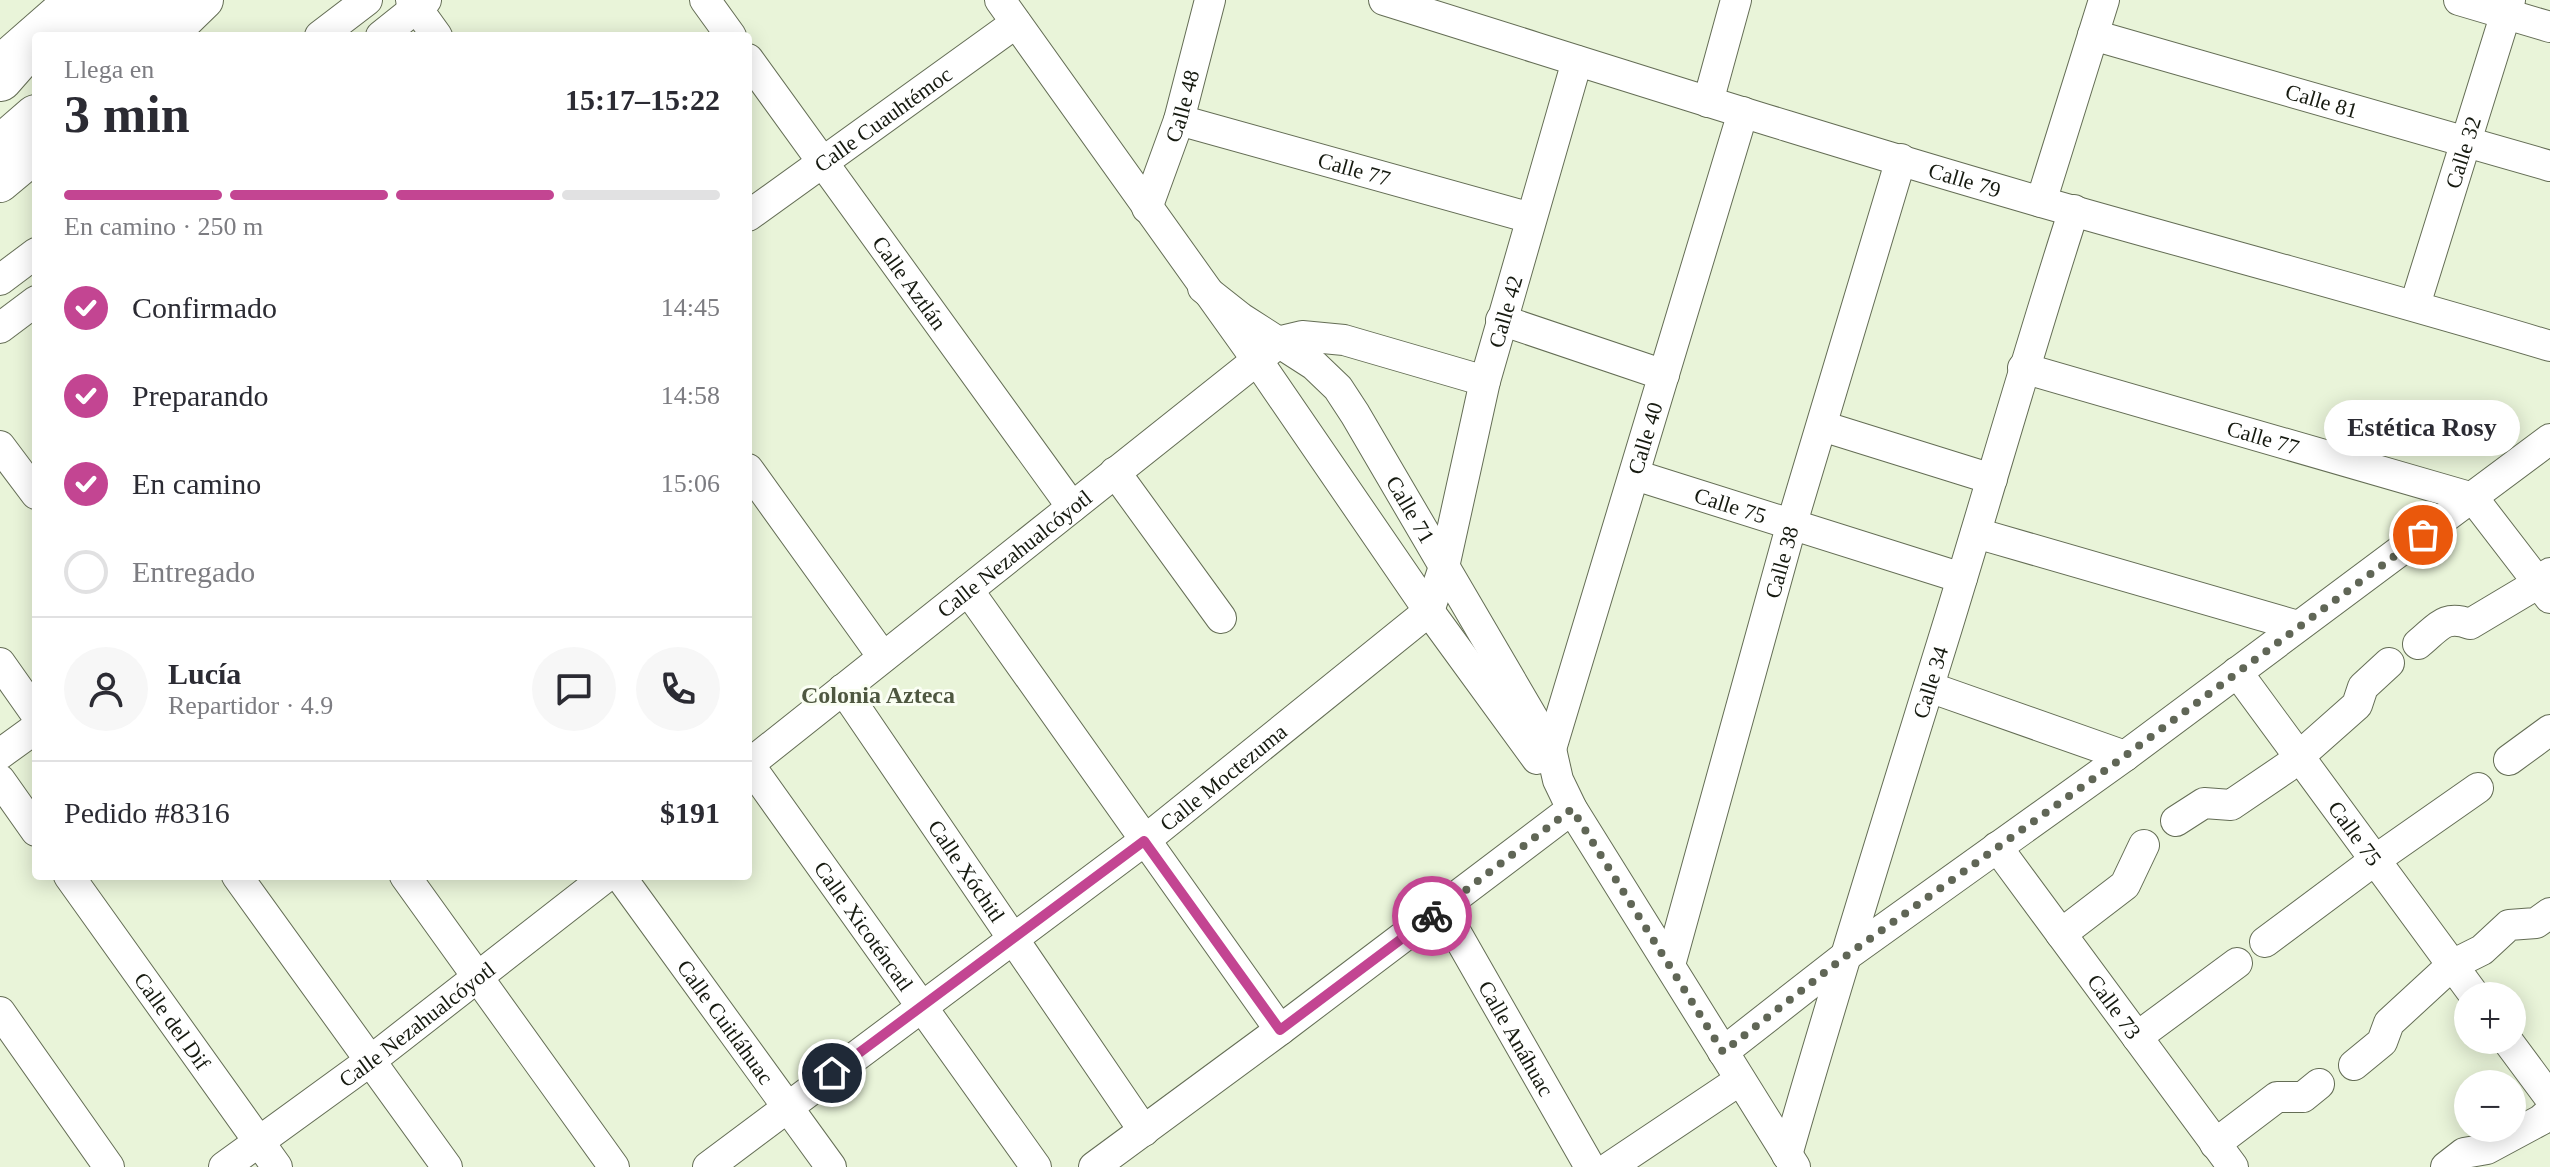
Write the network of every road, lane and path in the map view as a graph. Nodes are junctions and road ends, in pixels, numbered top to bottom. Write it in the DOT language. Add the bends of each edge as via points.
graph roads {
  1 [pos="117,0"];
  2 [pos="164,0"];
  3 [pos="204,0"];
  4 [pos="367,0"];
  5 [pos="705,0"];
  6 [pos="1210,0"];
  7 [pos="1384,0"];
  8 [pos="1736,0"];
  9 [pos="2104,0"];
  10 [pos="2459,0"];
  11 [pos="418,2"];
  12 [pos="2508,7"];
  13 [pos="1008,12"];
  14 [pos="2550,27"];
  15 [pos="55,28"];
  16 [pos="130,32"];
  17 [pos="171,32"];
  18 [pos="325,32"];
  19 [pos="385,32"];
  20 [pos="435,32"];
  21 [pos="728,32"];
  22 [pos="2093,35"];
  23 [pos="32,43"];
  24 [pos="32,49"];
  25 [pos="1577,61"];
  26 [pos="0,64"];
  27 [pos="752,65"];
  28 [pos="32,76"];
  29 [pos="0,79"];
  30 [pos="0,101"];
  31 [pos="1708,102"];
  32 [pos="1743,112"];
  33 [pos="32,120"];
  34 [pos="1179,120"];
  35 [pos="32,139"];
  36 [pos="2466,141"];
  37 [pos="0,148"];
  38 [pos="32,156"];
  39 [pos="0,159"];
  40 [pos="1901,159"];
  41 [pos="822,162"];
  42 [pos="2550,166"];
  43 [pos="0,183"];
  44 [pos="2041,202"];
  45 [pos="1147,208"];
  46 [pos="2074,210"];
  47 [pos="752,213"];
  48 [pos="1531,218"];
  49 [pos="32,256"];
  50 [pos="0,282"];
  51 [pos="1203,288"];
  52 [pos="2415,305"];
  53 [pos="19,314"];
  54 [pos="1501,320"];
  55 [pos="1281,341"];
  56 [pos="2550,346"];
  57 [pos="1257,360"];
  58 [pos="2023,368"];
  59 [pos="1664,375"];
  60 [pos="1485,381"];
  61 [pos="1822,426"];
  62 [pos="2550,439"];
  63 [pos="0,446"];
  64 [pos="1115,472"];
  65 [pos="752,475"];
  66 [pos="1635,475"];
  67 [pos="1992,479"];
  68 [pos="32,489"];
  69 [pos="2473,498"];
  70 [pos="1072,507"];
  71 [pos="1792,523"];
  72 [pos="1976,533"];
  73 [pos="1444,567"];
  74 [pos="1962,578"];
  75 [pos="2546,584"];
  76 [pos="968,590"];
  77 [pos="1429,611"];
  78 [pos="1221,618"];
  79 [pos="2298,626"];
  80 [pos="2418,644"];
  81 [pos="883,657"];
  82 [pos="0,663"];
  83 [pos="2389,663"];
  84 [pos="2237,672"];
  85 [pos="1929,687"];
  86 [pos="843,689"];
  87 [pos="32,708"];
  88 [pos="2550,730"];
  89 [pos="32,731"];
  90 [pos="0,754"];
  91 [pos="2125,756"];
  92 [pos="2299,757"];
  93 [pos="2509,760"];
  94 [pos="752,761"];
  95 [pos="1549,763"];
  96 [pos="752,770"];
  97 [pos="0,780"];
  98 [pos="2478,788"];
  99 [pos="1572,809"];
  100 [pos="2176,821"];
  101 [pos="32,825"];
  102 [pos="1144,841"];
  103 [pos="2144,845"];
  104 [pos="1997,847"];
  105 [pos="2375,860"];
  106 [pos="72,880"];
  107 [pos="240,880"];
  108 [pos="408,880"];
  109 [pos="602,880"];
  110 [pos="623,880"];
  111 [pos="1442,908"];
  112 [pos="2550,913"];
  113 [pos="2061,934"];
  114 [pos="1011,939"];
  115 [pos="2265,942"];
  116 [pos="1843,958"];
  117 [pos="2237,963"];
  118 [pos="1670,965"];
  119 [pos="2452,965"];
  120 [pos="478,979"];
  121 [pos="2465,982"];
  122 [pos="921,1007"];
  123 [pos="0,1012"];
  124 [pos="1280,1030"];
  125 [pos="2137,1037"];
  126 [pos="10,1048"];
  127 [pos="1723,1052"];
  128 [pos="2517,1054"];
  129 [pos="370,1061"];
  130 [pos="2354,1065"];
  131 [pos="1740,1080"];
  132 [pos="2319,1084"];
  133 [pos="2549,1098"];
  134 [pos="787,1106"];
  135 [pos="1144,1131"];
  136 [pos="259,1142"];
  137 [pos="2224,1155"];
  138 [pos="1791,1161"];
  139 [pos="1609,1166"];
  140 [pos="109,1167"];
  141 [pos="224,1167"];
  142 [pos="277,1167"];
  143 [pos="447,1167"];
  144 [pos="614,1167"];
  145 [pos="708,1167"];
  146 [pos="831,1167"];
  147 [pos="1036,1167"];
  148 [pos="1094,1167"];
  149 [pos="2446,1167"];
  1 -- 15 [label="highway"];
  2 -- 16 [label="highway"];
  3 -- 17 [label="main road"];
  4 -- 18 [label="street"];
  5 -- 21 [label="street"];
  6 -- 34 [label="street, Calle 48"];
  7 -- 25 [label="street, Calle 79"];
  8 -- 31 [label="street"];
  9 -- 22 [label="street"];
  10 -- 12 [label="street"];
  11 -- 19 [label="street"];
  11 -- 20 [label="street"];
  12 -- 14 [label="street"];
  12 -- 36 [label="street, Calle 32"];
  13 -- 41 [label="street, Calle Cuauhtémoc"];
  13 -- 45 [label="street, Calle 71"];
  22 -- 36 [label="street, Calle 81"];
  22 -- 44 [label="street"];
  23 -- 26 [label="main road"];
  24 -- 29 [label="highway"];
  25 -- 31 [label="street, Calle 79"];
  25 -- 48 [label="street, Calle 42"];
  27 -- 41 [label="street, Calle Aztlán"];
  28 -- 30 [label="highway"];
  31 -- 32 [label="street, Calle 79"];
  32 -- 40 [label="street, Calle 79"];
  32 -- 59 [label="street, Calle 40"];
  33 -- 37 [label="highway"];
  34 -- 45 [label="street, Calle 48"];
  34 -- 48 [label="street, Calle 77"];
  35 -- 39 [label="highway"];
  36 -- 42 [label="street, Calle 81"];
  36 -- 52 [label="street, Calle 32"];
  38 -- 43 [label="main road"];
  40 -- 44 [label="street, Calle 79"];
  40 -- 61 [label="street, Calle 38"];
  41 -- 47 [label="street, Calle Cuauhtémoc"];
  41 -- 70 [label="street, Calle Aztlán"];
  44 -- 46 [label="street, Calle 79"];
  45 -- 51 [label="street, Calle 71"];
  46 -- 52 [label="street, Calle 79"];
  46 -- 58 [label="street, Calle 34"];
  48 -- 54 [label="street, Calle 42"];
  49 -- 50 [label="street"];
  50 -- 53 [label="street"];
  51 -- 55 [label="street, Calle 71"];
  51 -- 57 [label="street, Calle 71"];
  52 -- 56 [label="street, Calle 79"];
  54 -- 59 [label="street"];
  54 -- 60 [label="street, Calle 42"];
  55 -- 57 [label="street, Calle Nezahualcóyotl"];
  55 -- 60 [label="street" via="1302,336 1344,340"];
  55 -- 73 [label="street, Calle 71" via="1338,388"];
  57 -- 64 [label="street, Calle Nezahualcóyotl"];
  57 -- 77 [label="street, Calle 71"];
  58 -- 67 [label="street, Calle 34"];
  58 -- 69 [label="street, Calle 77"];
  59 -- 66 [label="street, Calle 40"];
  60 -- 73 [label="street, Calle 42"];
  61 -- 67 [label="street"];
  61 -- 71 [label="street, Calle 38"];
  62 -- 69 [label="street"];
  63 -- 68 [label="street"];
  64 -- 70 [label="street, Calle Nezahualcóyotl"];
  64 -- 78 [label="street"];
  65 -- 81 [label="street"];
  66 -- 71 [label="street, Calle 75"];
  66 -- 95 [label="street, Calle 40"];
  67 -- 72 [label="street, Calle 34"];
  69 -- 75 [label="street"];
  69 -- 79 [label="street"];
  70 -- 76 [label="street, Calle Nezahualcóyotl"];
  71 -- 74 [label="street, Calle 75"];
  71 -- 118 [label="street, Calle 38"];
  72 -- 74 [label="street, Calle 34"];
  72 -- 79 [label="street"];
  73 -- 77 [label="street"];
  73 -- 95 [label="street, Calle 71"];
  74 -- 85 [label="street, Calle 34"];
  75 -- 80 [label="street" via="2470,624 2448,620"];
  76 -- 81 [label="street, Calle Nezahualcóyotl"];
  76 -- 102 [label="street"];
  77 -- 95 [label="street, Calle 71"];
  77 -- 102 [label="street, Calle Moctezuma"];
  79 -- 84 [label="street"];
  81 -- 86 [label="street, Calle Nezahualcóyotl"];
  82 -- 87 [label="street"];
  83 -- 92 [label="street" via="2363,687 2357,705"];
  84 -- 91 [label="street"];
  84 -- 92 [label="street, Calle 75"];
  85 -- 91 [label="street"];
  85 -- 116 [label="street, Calle 34"];
  86 -- 94 [label="street, Calle Nezahualcóyotl"];
  86 -- 114 [label="street, Calle Xóchitl"];
  88 -- 93 [label="street"];
  89 -- 90 [label="street"];
  91 -- 104 [label="street"];
  92 -- 100 [label="street" via="2231,805 2204,803"];
  92 -- 105 [label="street, Calle 75"];
  95 -- 99 [label="street, Calle 71"];
  96 -- 122 [label="street, Calle Xicoténcatl"];
  97 -- 101 [label="street"];
  98 -- 105 [label="street"];
  99 -- 111 [label="street"];
  99 -- 118 [label="street, Calle 71"];
  102 -- 114 [label="street, Calle Moctezuma"];
  102 -- 124 [label="street"];
  103 -- 113 [label="street" via="2125,885"];
  104 -- 113 [label="street, Calle 73"];
  104 -- 116 [label="street"];
  105 -- 115 [label="street"];
  105 -- 119 [label="street, Calle 75"];
  106 -- 136 [label="street, Calle del Dif"];
  107 -- 129 [label="street"];
  108 -- 120 [label="street"];
  109 -- 120 [label="street, Calle Nezahualcóyotl"];
  110 -- 134 [label="street, Calle Cuitláhuac"];
  111 -- 124 [label="street"];
  111 -- 139 [label="street, Calle Anáhuac"];
  112 -- 119 [label="street" via="2536,923 2509,925 2482,950"];
  113 -- 125 [label="street, Calle 73"];
  114 -- 122 [label="street, Calle Moctezuma"];
  114 -- 135 [label="street, Calle Xóchitl"];
  116 -- 127 [label="street"];
  116 -- 138 [label="street, Calle 34"];
  117 -- 125 [label="street"];
  118 -- 127 [label="street, Calle 71"];
  119 -- 121 [label="street, Calle 75"];
  119 -- 130 [label="street" via="2389,1023 2382,1042"];
  120 -- 129 [label="street, Calle Nezahualcóyotl"];
  120 -- 144 [label="street"];
  122 -- 134 [label="street, Calle Moctezuma"];
  122 -- 147 [label="street, Calle Xicoténcatl"];
  123 -- 126 [label="street"];
  124 -- 135 [label="street"];
  125 -- 137 [label="street, Calle 73"];
  126 -- 140 [label="street"];
  127 -- 131 [label="street, Calle 71"];
  128 -- 133 [label="street"];
  129 -- 136 [label="street, Calle Nezahualcóyotl"];
  129 -- 143 [label="street"];
  131 -- 138 [label="street, Calle 71"];
  131 -- 139 [label="street"];
  132 -- 137 [label="street" via="2303,1097 2277,1097"];
  133 -- 149 [label="street" via="2541,1120 2487,1149 2464,1153"];
  134 -- 145 [label="street, Calle Moctezuma"];
  134 -- 146 [label="street, Calle Cuitláhuac"];
  135 -- 148 [label="street"];
  136 -- 141 [label="street, Calle Nezahualcóyotl"];
  136 -- 142 [label="street, Calle del Dif"];
}
